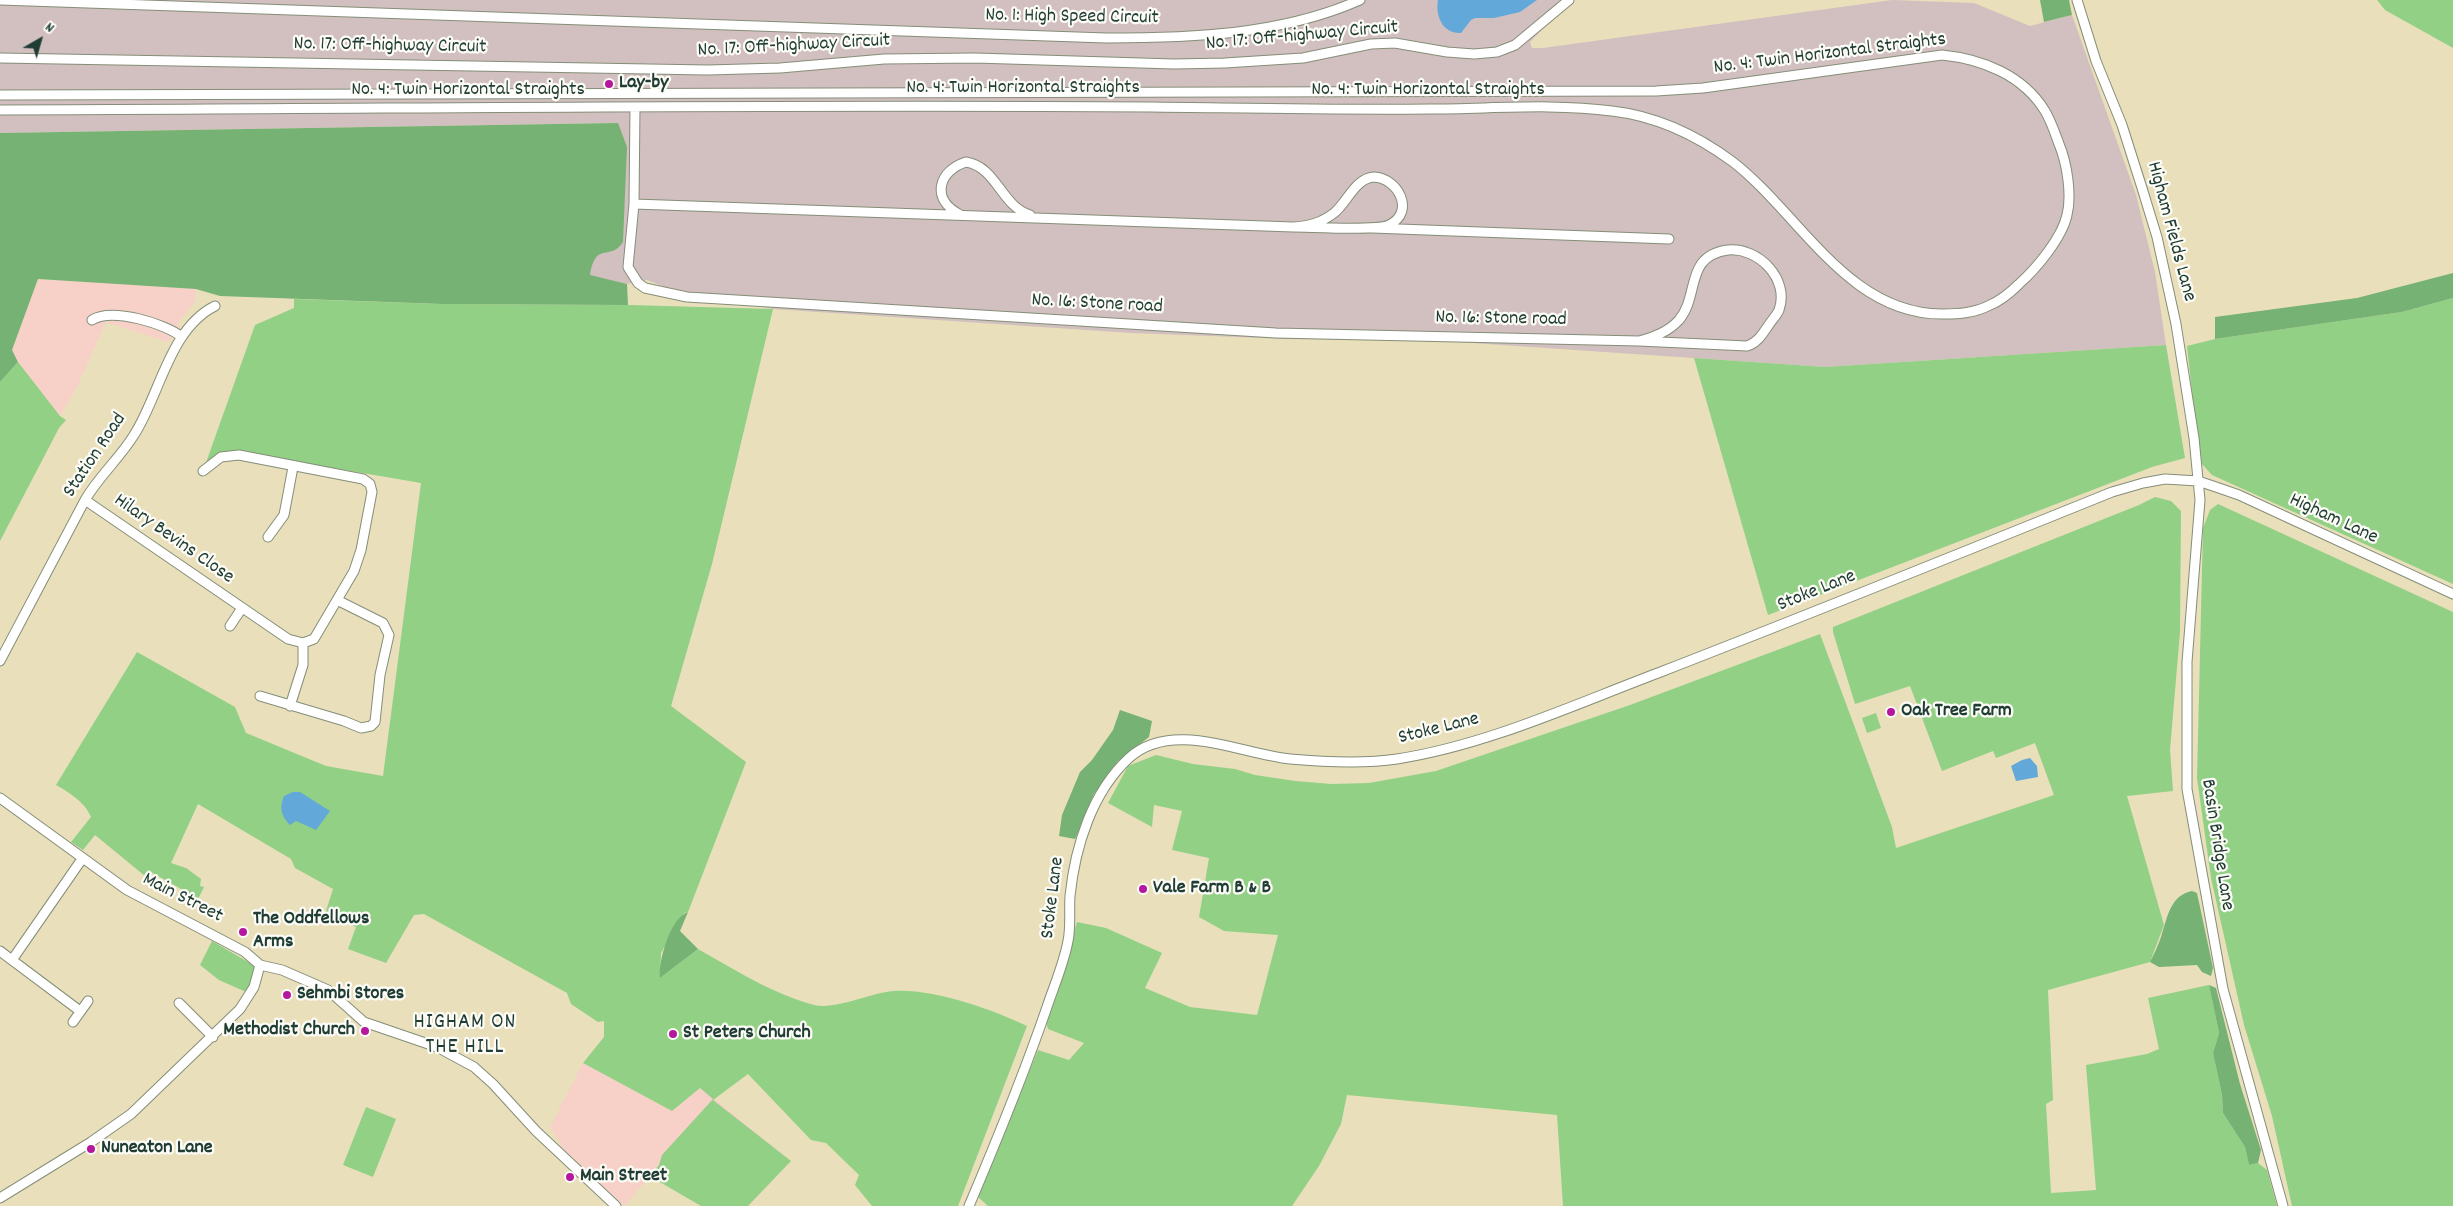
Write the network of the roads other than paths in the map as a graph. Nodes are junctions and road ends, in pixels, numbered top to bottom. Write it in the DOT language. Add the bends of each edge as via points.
graph roads {
  1 [pos="0,0"];
  2 [pos="1360,0"];
  3 [pos="1568,0"];
  4 [pos="2077,0"];
  5 [pos="0,58"];
  6 [pos="0,95"];
  7 [pos="635,107"];
  8 [pos="0,110"];
  9 [pos="634,204"];
  10 [pos="960,215"];
  11 [pos="1060,218"];
  12 [pos="1293,227"];
  13 [pos="1372,228"];
  14 [pos="1669,239"];
  15 [pos="215,306"];
  16 [pos="92,320"];
  17 [pos="182,338"];
  18 [pos="1639,341"];
  19 [pos="293,467"];
  20 [pos="203,472"];
  21 [pos="2198,481"];
  22 [pos="85,500"];
  23 [pos="268,537"];
  24 [pos="2453,594"];
  25 [pos="337,600"];
  26 [pos="242,608"];
  27 [pos="230,626"];
  28 [pos="303,643"];
  29 [pos="0,661"];
  30 [pos="260,696"];
  31 [pos="290,706"];
  32 [pos="0,798"];
  33 [pos="82,859"];
  34 [pos="0,951"];
  35 [pos="12,960"];
  36 [pos="260,965"];
  37 [pos="88,1001"];
  38 [pos="179,1003"];
  39 [pos="80,1011"];
  40 [pos="73,1022"];
  41 [pos="213,1036"];
  42 [pos="0,1198"];
  43 [pos="616,1206"];
  44 [pos="969,1206"];
  45 [pos="2283,1206"];
  1 -- 2 [label="street, No. 1: High Speed Circuit" via="1122,38 1181,37 1256,29 1309,18"];
  3 -- 5 [label="street, No. 17: Off-highway Circuit" via="1515,45 1496,52 1474,54 1395,43 1371,44 1303,58 1225,63 884,59 708,70"];
  4 -- 21 [label="street, Higham Fields Lane" via="2096,61 2122,125 2157,237 2176,324"];
  6 -- 7 [label="street, No. 4: Twin Horizontal Straights" via="1656,91 1703,88 1942,55 1975,59 1990,66 2020,83 2046,112 2067,164 2067,216 2035,271 1995,304 1962,314 1929,314 1883,301 1857,284 1824,255 1756,182 1707,144 1668,125 1614,111 1564,108 919,105"];
  7 -- 8 [label="street, No. 4: Twin Horizontal Straights"];
  7 -- 9 [label="street, No. 16: Stone road"];
  9 -- 10 [label="street"];
  9 -- 18 [label="street, No. 16: Stone road" via="628,267 633,277 651,291 687,297 1276,333"];
  10 -- 11 [label="street"];
  10 -- 11 [label="street" via="944,203 941,189 951,169 966,162 984,170 1009,202 1022,212"];
  11 -- 12 [label="street"];
  12 -- 13 [label="street"];
  12 -- 13 [label="street" via="1317,224 1335,212 1361,182 1377,177 1394,186 1401,195 1402,204 1392,224"];
  13 -- 14 [label="street"];
  15 -- 17 [label="street, Station Road" via="200,315"];
  16 -- 17 [label="street" via="112,316 144,320 173,329"];
  17 -- 22 [label="street, Station Road" via="135,434"];
  18 -- 18 [label="street, No. 16: Stone road" via="1657,336 1680,319 1697,270 1712,255 1738,250 1754,254 1771,269 1776,279 1779,310 1755,343 1746,346"];
  19 -- 20 [label="street" via="239,455 221,458"];
  19 -- 23 [label="street" via="284,515"];
  19 -- 25 [label="street" via="370,484 372,492 361,550 354,571"];
  21 -- 24 [label="street, Higham Lane" via="2239,495"];
  21 -- 44 [label="street, Stoke Lane" via="2165,479 2112,492 1820,610 1514,728 1446,749 1395,759 1340,762 1288,759 1193,740 1162,741 1137,751 1119,768 1102,793 1081,839 1070,896 1069,941 1035,1041"];
  21 -- 45 [label="street, Basin Bridge Lane" via="2200,500 2187,662 2187,789 2223,989"];
  22 -- 26 [label="street, Hilary Bevins Close"];
  22 -- 29 [label="street, Station Road"];
  25 -- 28 [label="street" via="314,639"];
  25 -- 31 [label="street" via="387,628 389,635 380,675 375,722 361,728 344,720"];
  26 -- 27 [label="street, Hilary Bevins Close"];
  26 -- 28 [label="street, Hilary Bevins Close" via="288,638"];
  28 -- 31 [label="street" via="303,665"];
  30 -- 31 [label="street"];
  32 -- 33 [label="street, Main Street"];
  33 -- 35 [label="street"];
  33 -- 36 [label="street, Main Street" via="127,890 246,952"];
  34 -- 35 [label="street"];
  35 -- 39 [label="street"];
  36 -- 41 [label="street" via="258,978 244,1003"];
  36 -- 43 [label="street, Main Street" via="322,986 364,1022 437,1047 474,1066 536,1131"];
  37 -- 39 [label="street"];
  38 -- 41 [label="street"];
  39 -- 40 [label="street"];
  41 -- 42 [label="street" via="114,1126"];
}
